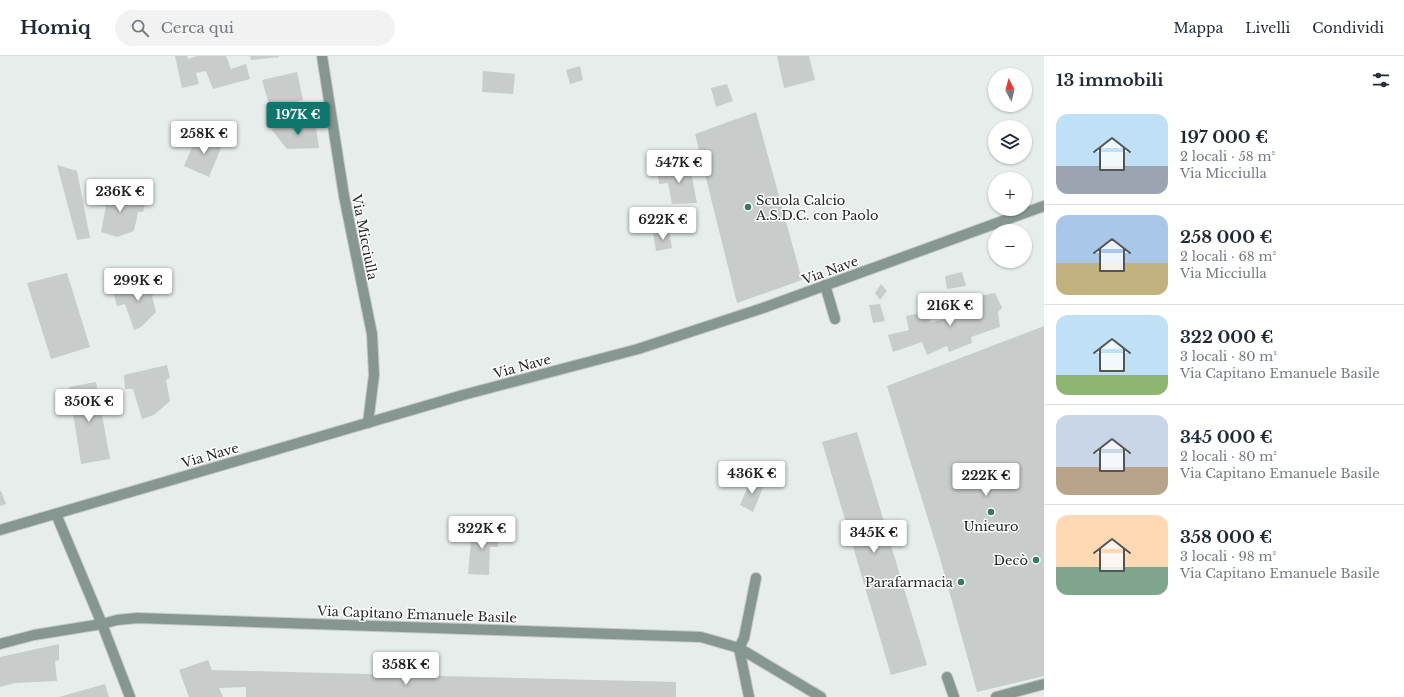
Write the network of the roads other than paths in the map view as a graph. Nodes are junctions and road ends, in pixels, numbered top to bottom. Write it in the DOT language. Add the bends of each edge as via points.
graph roads {
  1 [pos="322,56"];
  2 [pos="1044,206"];
  3 [pos="825,285"];
  4 [pos="835,319"];
  5 [pos="368,423"];
  6 [pos="56,514"];
  7 [pos="0,530"];
  8 [pos="756,578"];
  9 [pos="102,624"];
  10 [pos="0,644"];
  11 [pos="739,648"];
  12 [pos="947,677"];
  13 [pos="1044,684"];
  14 [pos="130,697"];
  15 [pos="749,697"];
  16 [pos="821,697"];
  17 [pos="954,697"];
  18 [pos="996,697"];
  1 -- 5 [label="street, Via Micciulla" via="344,196 372,334 374,375"];
  2 -- 3 [label="street, Via Nave"];
  3 -- 4 [label="street"];
  3 -- 5 [label="street, Via Nave" via="638,349"];
  5 -- 6 [label="street, Via Nave"];
  6 -- 7 [label="street, Via Nave"];
  6 -- 9 [label="street"];
  8 -- 11 [label="street" via="744,638"];
  9 -- 10 [label="street, Via Capitano Emanuele Basile" via="34,635"];
  9 -- 11 [label="street, Via Capitano Emanuele Basile" via="137,618 702,637"];
  9 -- 14 [label="street"];
  11 -- 15 [label="street"];
  11 -- 16 [label="street, Via Capitano Emanuele Basile"];
  12 -- 17 [label="street"];
  13 -- 18 [label="street"];
}
